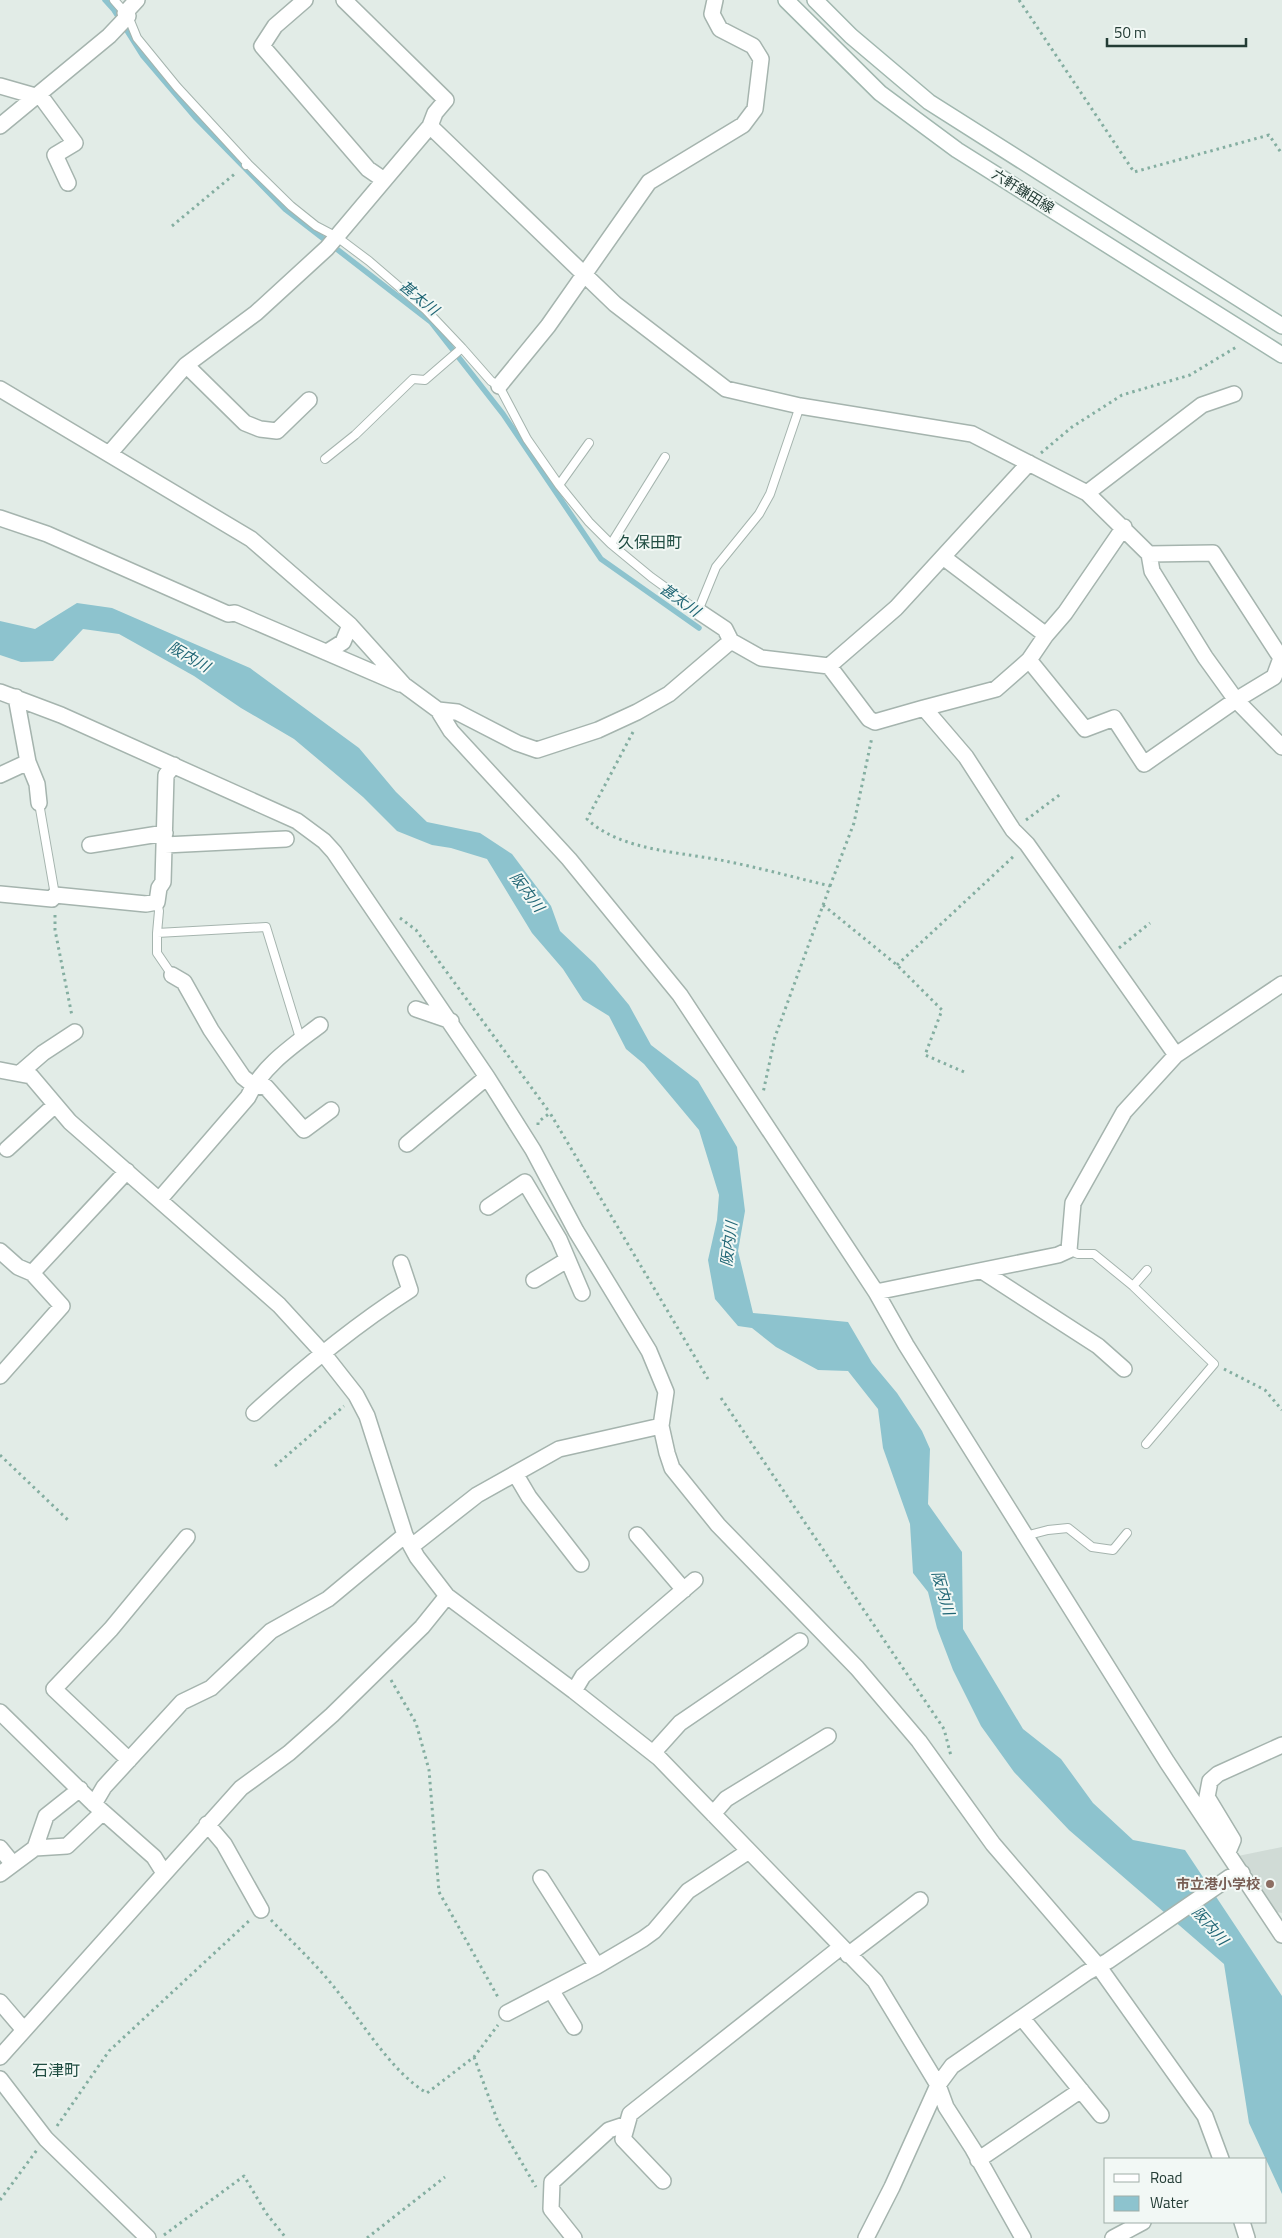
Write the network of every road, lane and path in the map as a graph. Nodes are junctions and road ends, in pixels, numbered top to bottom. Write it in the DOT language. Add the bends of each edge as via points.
graph roads {
  1 [pos="114,0"];
  2 [pos="137,0"];
  3 [pos="305,0"];
  4 [pos="344,0"];
  5 [pos="715,0"];
  6 [pos="786,0"];
  7 [pos="815,0"];
  8 [pos="1019,0"];
  9 [pos="127,15"];
  10 [pos="0,86"];
  11 [pos="34,96"];
  12 [pos="0,126"];
  13 [pos="430,126"];
  14 [pos="1282,154"];
  15 [pos="245,166"];
  16 [pos="384,180"];
  17 [pos="68,183"];
  18 [pos="172,226"];
  19 [pos="332,242"];
  20 [pos="585,273"];
  21 [pos="1282,326"];
  22 [pos="1239,345"];
  23 [pos="461,349"];
  24 [pos="1282,354"];
  25 [pos="186,365"];
  26 [pos="499,386"];
  27 [pos="0,389"];
  28 [pos="1234,394"];
  29 [pos="309,400"];
  30 [pos="800,406"];
  31 [pos="589,443"];
  32 [pos="109,454"];
  33 [pos="665,457"];
  34 [pos="325,459"];
  35 [pos="1029,463"];
  36 [pos="559,485"];
  37 [pos="1087,493"];
  38 [pos="0,518"];
  39 [pos="1124,527"];
  40 [pos="611,544"];
  41 [pos="1149,554"];
  42 [pos="943,557"];
  43 [pos="698,611"];
  44 [pos="350,625"];
  45 [pos="1046,635"];
  46 [pos="731,641"];
  47 [pos="327,652"];
  48 [pos="1029,660"];
  49 [pos="828,666"];
  50 [pos="404,685"];
  51 [pos="0,692"];
  52 [pos="16,697"];
  53 [pos="1236,700"];
  54 [pos="924,708"];
  55 [pos="438,710"];
  56 [pos="637,712"];
  57 [pos="875,722"];
  58 [pos="1282,746"];
  59 [pos="28,762"];
  60 [pos="174,765"];
  61 [pos="0,775"];
  62 [pos="1062,793"];
  63 [pos="38,802"];
  64 [pos="1013,830"];
  65 [pos="165,839"];
  66 [pos="286,839"];
  67 [pos="1027,844"];
  68 [pos="90,845"];
  69 [pos="830,886"];
  70 [pos="0,894"];
  71 [pos="55,895"];
  72 [pos="157,902"];
  73 [pos="823,905"];
  74 [pos="395,914"];
  75 [pos="1150,923"];
  76 [pos="157,933"];
  77 [pos="1107,958"];
  78 [pos="897,965"];
  79 [pos="172,974"];
  80 [pos="1282,984"];
  81 [pos="416,1009"];
  82 [pos="451,1021"];
  83 [pos="320,1025"];
  84 [pos="75,1032"];
  85 [pos="300,1038"];
  86 [pos="1176,1055"];
  87 [pos="0,1070"];
  88 [pos="964,1072"];
  89 [pos="20,1073"];
  90 [pos="487,1077"];
  91 [pos="254,1086"];
  92 [pos="55,1105"];
  93 [pos="331,1110"];
  94 [pos="550,1113"];
  95 [pos="761,1118"];
  96 [pos="407,1144"];
  97 [pos="7,1149"];
  98 [pos="533,1150"];
  99 [pos="127,1171"];
  100 [pos="159,1200"];
  101 [pos="488,1207"];
  102 [pos="576,1231"];
  103 [pos="559,1239"];
  104 [pos="1069,1250"];
  105 [pos="0,1251"];
  106 [pos="567,1260"];
  107 [pos="401,1263"];
  108 [pos="1147,1270"];
  109 [pos="982,1271"];
  110 [pos="32,1273"];
  111 [pos="534,1280"];
  112 [pos="1133,1286"];
  113 [pos="876,1292"];
  114 [pos="582,1293"];
  115 [pos="323,1353"];
  116 [pos="1214,1364"];
  117 [pos="1124,1369"];
  118 [pos="0,1376"];
  119 [pos="708,1379"];
  120 [pos="356,1395"];
  121 [pos="721,1398"];
  122 [pos="1282,1410"];
  123 [pos="254,1414"];
  124 [pos="661,1426"];
  125 [pos="1146,1444"];
  126 [pos="0,1455"];
  127 [pos="275,1466"];
  128 [pos="516,1475"];
  129 [pos="70,1522"];
  130 [pos="1126,1533"];
  131 [pos="638,1535"];
  132 [pos="1025,1536"];
  133 [pos="187,1537"];
  134 [pos="408,1541"];
  135 [pos="581,1564"];
  136 [pos="447,1596"];
  137 [pos="800,1641"];
  138 [pos="382,1664"];
  139 [pos="574,1691"];
  140 [pos="0,1712"];
  141 [pos="828,1736"];
  142 [pos="1282,1745"];
  143 [pos="653,1753"];
  144 [pos="129,1760"];
  145 [pos="953,1766"];
  146 [pos="80,1789"];
  147 [pos="99,1808"];
  148 [pos="713,1814"];
  149 [pos="207,1824"];
  150 [pos="0,1848"];
  151 [pos="35,1848"];
  152 [pos="749,1851"];
  153 [pos="1228,1852"];
  154 [pos="14,1864"];
  155 [pos="0,1874"];
  156 [pos="164,1874"];
  157 [pos="1236,1875"];
  158 [pos="541,1878"];
  159 [pos="920,1900"];
  160 [pos="261,1910"];
  161 [pos="1282,1935"];
  162 [pos="845,1951"];
  163 [pos="1104,1964"];
  164 [pos="597,1966"];
  165 [pos="551,1990"];
  166 [pos="0,2002"];
  167 [pos="507,2013"];
  168 [pos="1022,2018"];
  169 [pos="574,2027"];
  170 [pos="24,2030"];
  171 [pos="0,2057"];
  172 [pos="474,2057"];
  173 [pos="0,2079"];
  174 [pos="938,2085"];
  175 [pos="1081,2090"];
  176 [pos="1101,2115"];
  177 [pos="627,2124"];
  178 [pos="46,2139"];
  179 [pos="1221,2158"];
  180 [pos="978,2160"];
  181 [pos="445,2177"];
  182 [pos="663,2181"];
  183 [pos="552,2195"];
  184 [pos="0,2200"];
  185 [pos="1141,2223"];
  186 [pos="1242,2223"];
  187 [pos="148,2238"];
  188 [pos="159,2238"];
  189 [pos="286,2238"];
  190 [pos="367,2238"];
  191 [pos="574,2238"];
  192 [pos="866,2238"];
  193 [pos="1023,2238"];
  194 [pos="1113,2238"];
  195 [pos="1247,2238"];
  1 -- 9 [label="lane"];
  2 -- 9 [label="street"];
  3 -- 16 [label="street" via="275,26 262,46 368,169"];
  4 -- 13 [label="street" via="446,100"];
  5 -- 20 [label="street" via="712,14 720,29 754,46 761,59 755,109 743,124 648,182"];
  6 -- 24 [label="street, 六軒鎌田線" via="880,92 957,150"];
  7 -- 21 [label="street, 六軒鎌田線" via="851,36 929,102"];
  8 -- 14 [label="path" via="1134,172 1270,135"];
  9 -- 11 [label="street" via="116,29"];
  9 -- 15 [label="lane" via="137,38"];
  10 -- 11 [label="street"];
  11 -- 12 [label="street"];
  11 -- 17 [label="street" via="42,98 75,143 55,155"];
  13 -- 16 [label="street"];
  13 -- 20 [label="street"];
  15 -- 18 [label="path"];
  15 -- 19 [label="lane"];
  16 -- 19 [label="street"];
  19 -- 23 [label="lane" via="368,261 426,310"];
  19 -- 25 [label="street" via="256,314"];
  20 -- 26 [label="street" via="548,326"];
  20 -- 30 [label="street" via="615,304 726,389"];
  22 -- 35 [label="path" via="1190,375 1122,395 1072,428"];
  23 -- 26 [label="lane"];
  23 -- 34 [label="lane" via="425,380 413,379"];
  25 -- 29 [label="street" via="245,423 260,429 276,431"];
  25 -- 32 [label="street"];
  26 -- 36 [label="lane" via="527,438"];
  27 -- 32 [label="street"];
  28 -- 37 [label="street" via="1202,405"];
  30 -- 35 [label="street" via="972,434"];
  30 -- 43 [label="lane" via="770,494 759,514 716,567"];
  31 -- 36 [label="lane"];
  32 -- 44 [label="street" via="251,539"];
  33 -- 40 [label="lane"];
  35 -- 37 [label="street"];
  35 -- 42 [label="street"];
  36 -- 40 [label="lane"];
  37 -- 39 [label="street"];
  38 -- 47 [label="street" via="47,534 228,614 235,613"];
  39 -- 41 [label="street"];
  39 -- 45 [label="street" via="1065,613"];
  40 -- 43 [label="lane"];
  41 -- 53 [label="street" via="1152,571 1205,658"];
  41 -- 53 [label="street" via="1213,553 1281,658 1274,677"];
  42 -- 45 [label="street"];
  42 -- 49 [label="street" via="896,608"];
  43 -- 46 [label="street" via="725,629"];
  44 -- 47 [label="street" via="343,642"];
  44 -- 50 [label="street"];
  45 -- 48 [label="street"];
  46 -- 49 [label="street" via="761,658"];
  46 -- 56 [label="street" via="669,694"];
  47 -- 50 [label="street"];
  48 -- 53 [label="street" via="1085,728 1114,718 1144,764"];
  48 -- 54 [label="street" via="996,689"];
  49 -- 57 [label="street"];
  50 -- 55 [label="street"];
  51 -- 52 [label="street"];
  52 -- 59 [label="street"];
  52 -- 60 [label="street"];
  53 -- 58 [label="street"];
  54 -- 57 [label="street"];
  54 -- 64 [label="street" via="966,757"];
  55 -- 56 [label="street" via="457,712 537,750 598,730"];
  55 -- 95 [label="street" via="451,731 569,859 680,996"];
  56 -- 69 [label="path" via="638,722 587,818 598,829 652,849 728,861"];
  57 -- 69 [label="path" via="854,823"];
  59 -- 61 [label="street"];
  59 -- 63 [label="street"];
  60 -- 65 [label="street" via="166,775"];
  60 -- 82 [label="street" via="297,821 324,841 346,866"];
  62 -- 64 [label="path"];
  63 -- 71 [label="lane"];
  64 -- 67 [label="street"];
  65 -- 66 [label="street"];
  65 -- 68 [label="street"];
  65 -- 72 [label="street" via="164,882"];
  67 -- 77 [label="street"];
  67 -- 78 [label="path"];
  69 -- 73 [label="path"];
  70 -- 71 [label="street" via="52,899"];
  71 -- 72 [label="street" via="146,904"];
  71 -- 84 [label="path" via="55,930"];
  72 -- 76 [label="lane"];
  73 -- 78 [label="path"];
  73 -- 95 [label="path" via="775,1038"];
  74 -- 94 [label="path" via="416,930"];
  75 -- 77 [label="path"];
  76 -- 79 [label="lane" via="157,953"];
  76 -- 85 [label="lane" via="266,927"];
  77 -- 86 [label="street"];
  78 -- 88 [label="path" via="942,1010 926,1055"];
  79 -- 91 [label="street" via="184,982 211,1030 243,1077"];
  80 -- 86 [label="street"];
  81 -- 82 [label="street"];
  82 -- 90 [label="street"];
  83 -- 85 [label="street"];
  84 -- 89 [label="street"];
  85 -- 91 [label="street"];
  86 -- 104 [label="street" via="1124,1112 1073,1203"];
  87 -- 89 [label="street"];
  89 -- 92 [label="street" via="31,1076"];
  90 -- 96 [label="street"];
  90 -- 98 [label="street"];
  91 -- 93 [label="street" via="266,1087 304,1130"];
  91 -- 100 [label="street"];
  92 -- 97 [label="street"];
  92 -- 99 [label="street"];
  94 -- 98 [label="path" via="538,1122"];
  94 -- 119 [label="path"];
  95 -- 113 [label="street"];
  98 -- 102 [label="street"];
  99 -- 100 [label="street"];
  99 -- 110 [label="street"];
  100 -- 115 [label="street" via="279,1305"];
  101 -- 103 [label="street" via="525,1182"];
  102 -- 103 [label="street"];
  102 -- 124 [label="street" via="649,1351 666,1392"];
  103 -- 106 [label="street"];
  104 -- 109 [label="street"];
  104 -- 112 [label="lane" via="1078,1254 1094,1254"];
  105 -- 110 [label="street" via="18,1267"];
  106 -- 111 [label="street"];
  106 -- 114 [label="street"];
  107 -- 115 [label="street" via="410,1290 363,1320"];
  108 -- 112 [label="lane"];
  109 -- 113 [label="street"];
  109 -- 117 [label="street" via="1098,1346"];
  110 -- 118 [label="street" via="62,1306"];
  112 -- 116 [label="lane"];
  113 -- 132 [label="street"];
  115 -- 120 [label="street"];
  115 -- 123 [label="street"];
  116 -- 122 [label="path" via="1265,1390"];
  116 -- 125 [label="lane"];
  120 -- 127 [label="path"];
  120 -- 134 [label="street" via="367,1416"];
  121 -- 145 [label="path" via="944,1729"];
  124 -- 128 [label="street" via="559,1449"];
  124 -- 163 [label="street" via="672,1468 698,1502 857,1668 919,1741 993,1844"];
  126 -- 129 [label="path"];
  128 -- 134 [label="street" via="477,1495"];
  128 -- 135 [label="street"];
  130 -- 132 [label="lane" via="1113,1550 1092,1547 1068,1528"];
  131 -- 139 [label="street" via="690,1585 583,1676"];
  132 -- 153 [label="street" via="1167,1762"];
  133 -- 144 [label="street" via="111,1629 54,1689"];
  134 -- 136 [label="street"];
  134 -- 144 [label="street" via="328,1599 271,1631 211,1688 182,1702"];
  136 -- 138 [label="street" via="422,1627"];
  136 -- 139 [label="street"];
  137 -- 143 [label="street" via="680,1723"];
  138 -- 149 [label="street" via="332,1714 289,1753 242,1788"];
  138 -- 167 [label="path" via="416,1723 429,1770 439,1892"];
  139 -- 143 [label="street"];
  140 -- 146 [label="street"];
  141 -- 148 [label="street" via="726,1799"];
  142 -- 153 [label="street" via="1218,1774 1210,1781 1207,1797 1233,1840"];
  143 -- 148 [label="street"];
  144 -- 147 [label="street" via="104,1787"];
  146 -- 147 [label="street"];
  146 -- 151 [label="street" via="46,1816"];
  147 -- 151 [label="street" via="67,1846"];
  147 -- 156 [label="street" via="154,1857"];
  148 -- 152 [label="street"];
  149 -- 156 [label="street"];
  149 -- 160 [label="street" via="224,1844"];
  150 -- 154 [label="street"];
  151 -- 154 [label="street"];
  152 -- 162 [label="street"];
  152 -- 164 [label="street" via="688,1891 654,1931"];
  153 -- 157 [label="street"];
  154 -- 155 [label="street"];
  156 -- 170 [label="street"];
  157 -- 161 [label="street"];
  157 -- 163 [label="street"];
  158 -- 164 [label="street"];
  159 -- 162 [label="street"];
  160 -- 172 [label="path" via="333,1985 380,2047 416,2086 427,2093"];
  160 -- 178 [label="path" via="109,2051"];
  162 -- 174 [label="street" via="875,1982"];
  162 -- 177 [label="street" via="630,2114"];
  163 -- 168 [label="street"];
  163 -- 179 [label="street" via="1205,2116"];
  164 -- 165 [label="street"];
  165 -- 167 [label="street"];
  165 -- 169 [label="street"];
  166 -- 170 [label="street"];
  167 -- 172 [label="path"];
  168 -- 174 [label="street" via="952,2066"];
  168 -- 175 [label="street"];
  170 -- 171 [label="street"];
  172 -- 183 [label="path" via="503,2130 534,2186"];
  173 -- 178 [label="street"];
  174 -- 180 [label="street" via="946,2107"];
  174 -- 192 [label="street"];
  175 -- 176 [label="street"];
  175 -- 180 [label="street"];
  177 -- 182 [label="street" via="623,2140"];
  177 -- 183 [label="street" via="609,2130 552,2182"];
  178 -- 184 [label="path"];
  178 -- 187 [label="street"];
  180 -- 193 [label="street"];
  181 -- 190 [label="path"];
  183 -- 191 [label="street" via="551,2209"];
  185 -- 194 [label="street"];
  186 -- 195 [label="street"];
  188 -- 189 [label="path" via="244,2176"];
}
